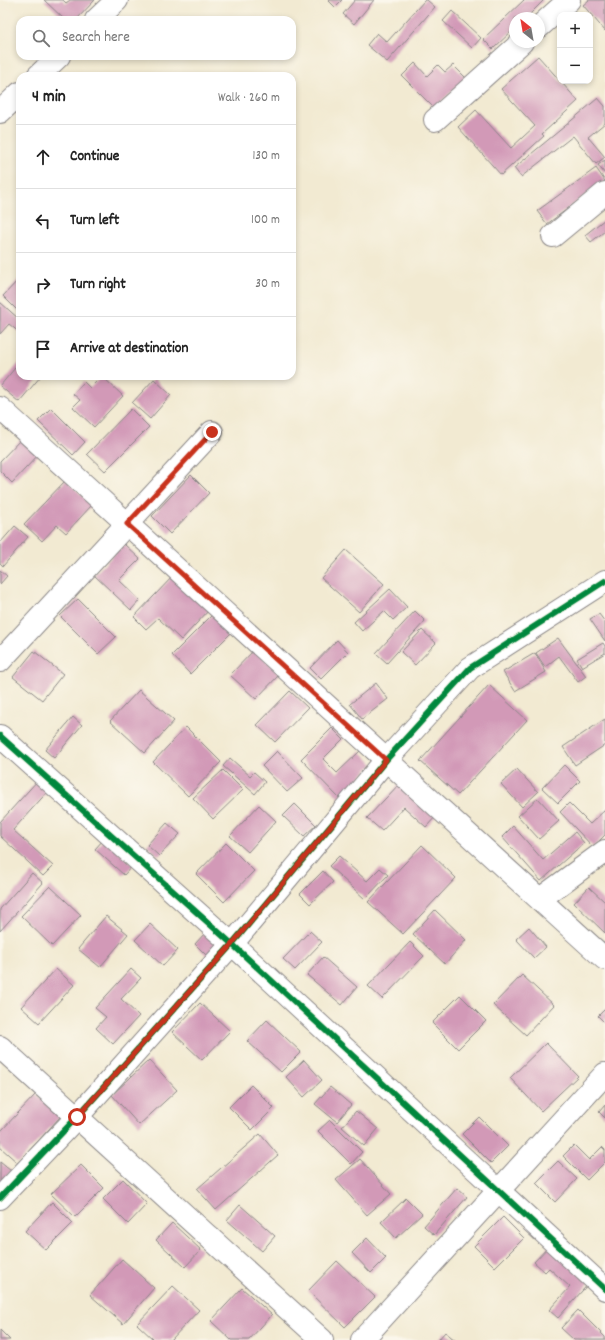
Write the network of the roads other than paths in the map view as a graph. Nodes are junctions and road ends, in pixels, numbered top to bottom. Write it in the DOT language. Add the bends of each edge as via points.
graph roads {
  1 [pos="117,0"];
  2 [pos="569,0"];
  3 [pos="100,16"];
  4 [pos="545,22"];
  5 [pos="515,48"];
  6 [pos="54,60"];
  7 [pos="42,72"];
  8 [pos="16,97"];
  9 [pos="0,112"];
  10 [pos="435,120"];
  11 [pos="605,193"];
  12 [pos="553,236"];
  13 [pos="0,408"];
  14 [pos="212,432"];
  15 [pos="127,524"];
  16 [pos="605,581"];
  17 [pos="0,661"];
  18 [pos="0,736"];
  19 [pos="386,760"];
  20 [pos="605,851"];
  21 [pos="540,899"];
  22 [pos="232,944"];
  23 [pos="605,959"];
  24 [pos="0,1048"];
  25 [pos="605,1074"];
  26 [pos="77,1117"];
  27 [pos="499,1190"];
  28 [pos="0,1198"];
  29 [pos="605,1288"];
  30 [pos="322,1340"];
  31 [pos="362,1340"];
  1 -- 3 [label="street"];
  2 -- 4 [label="street"];
  5 -- 10 [label="street"];
  6 -- 7 [label="street"];
  8 -- 9 [label="street"];
  11 -- 12 [label="street"];
  13 -- 15 [label="street"];
  14 -- 15 [label="street"];
  15 -- 17 [label="street"];
  15 -- 19 [label="street"];
  16 -- 19 [label="street" via="470,668"];
  18 -- 22 [label="street"];
  19 -- 21 [label="street"];
  19 -- 22 [label="street"];
  20 -- 21 [label="street"];
  21 -- 23 [label="street"];
  22 -- 26 [label="street"];
  22 -- 27 [label="street"];
  24 -- 26 [label="street"];
  25 -- 27 [label="street"];
  26 -- 28 [label="street"];
  26 -- 30 [label="street"];
  27 -- 29 [label="street"];
  27 -- 31 [label="street"];
}
